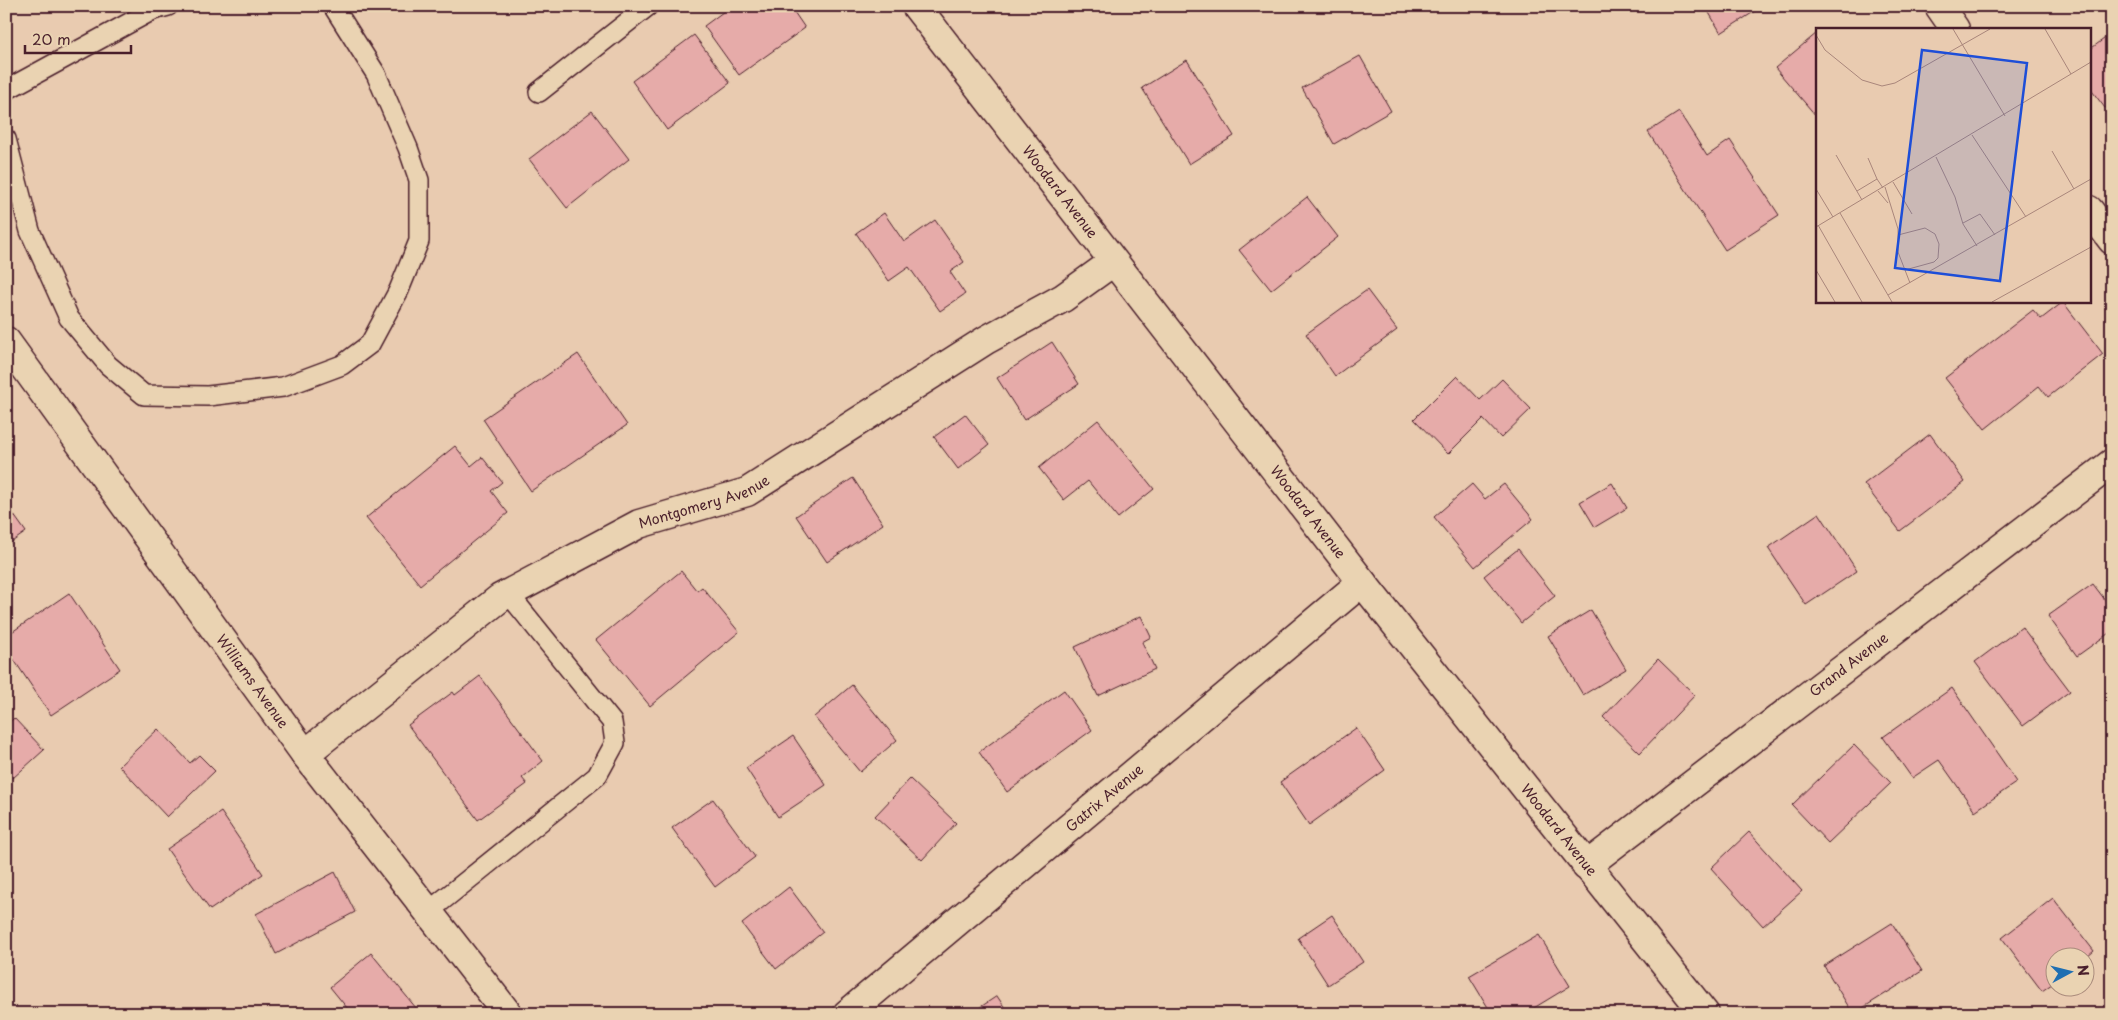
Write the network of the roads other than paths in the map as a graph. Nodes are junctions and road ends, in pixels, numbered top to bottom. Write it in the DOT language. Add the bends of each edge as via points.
graph roads {
  1 [pos="168,6"];
  2 [pos="333,6"];
  3 [pos="648,6"];
  4 [pos="916,6"];
  5 [pos="1939,6"];
  6 [pos="1954,28"];
  7 [pos="6,90"];
  8 [pos="539,92"];
  9 [pos="6,139"];
  10 [pos="2090,211"];
  11 [pos="2112,240"];
  12 [pos="1113,262"];
  13 [pos="6,341"];
  14 [pos="2112,463"];
  15 [pos="1362,582"];
  16 [pos="508,593"];
  17 [pos="305,754"];
  18 [pos="1586,866"];
  19 [pos="428,912"];
  20 [pos="508,1014"];
  21 [pos="847,1014"];
  22 [pos="1705,1014"];
  1 -- 7 [label="lane" via="153,10"];
  2 -- 9 [label="lane" via="376,74 419,180 419,241 399,290 370,344 342,365 283,387 208,396 144,395 108,364 69,318 30,231"];
  3 -- 8 [label="lane"];
  4 -- 12 [label="street, Woodard Avenue"];
  5 -- 6 [label="street"];
  10 -- 11 [label="street"];
  12 -- 15 [label="street, Woodard Avenue"];
  12 -- 16 [label="street, Montgomery Avenue" via="1063,298 986,340 747,492 639,524"];
  13 -- 17 [label="street, Williams Avenue"];
  14 -- 18 [label="street, Grand Avenue"];
  15 -- 18 [label="street, Woodard Avenue"];
  15 -- 21 [label="street, Gatrix Avenue"];
  16 -- 17 [label="street, Montgomery Avenue"];
  16 -- 19 [label="lane" via="612,722 615,742 597,776"];
  17 -- 19 [label="street, Williams Avenue"];
  18 -- 22 [label="street, Woodard Avenue"];
  19 -- 20 [label="street, Williams Avenue"];
}
